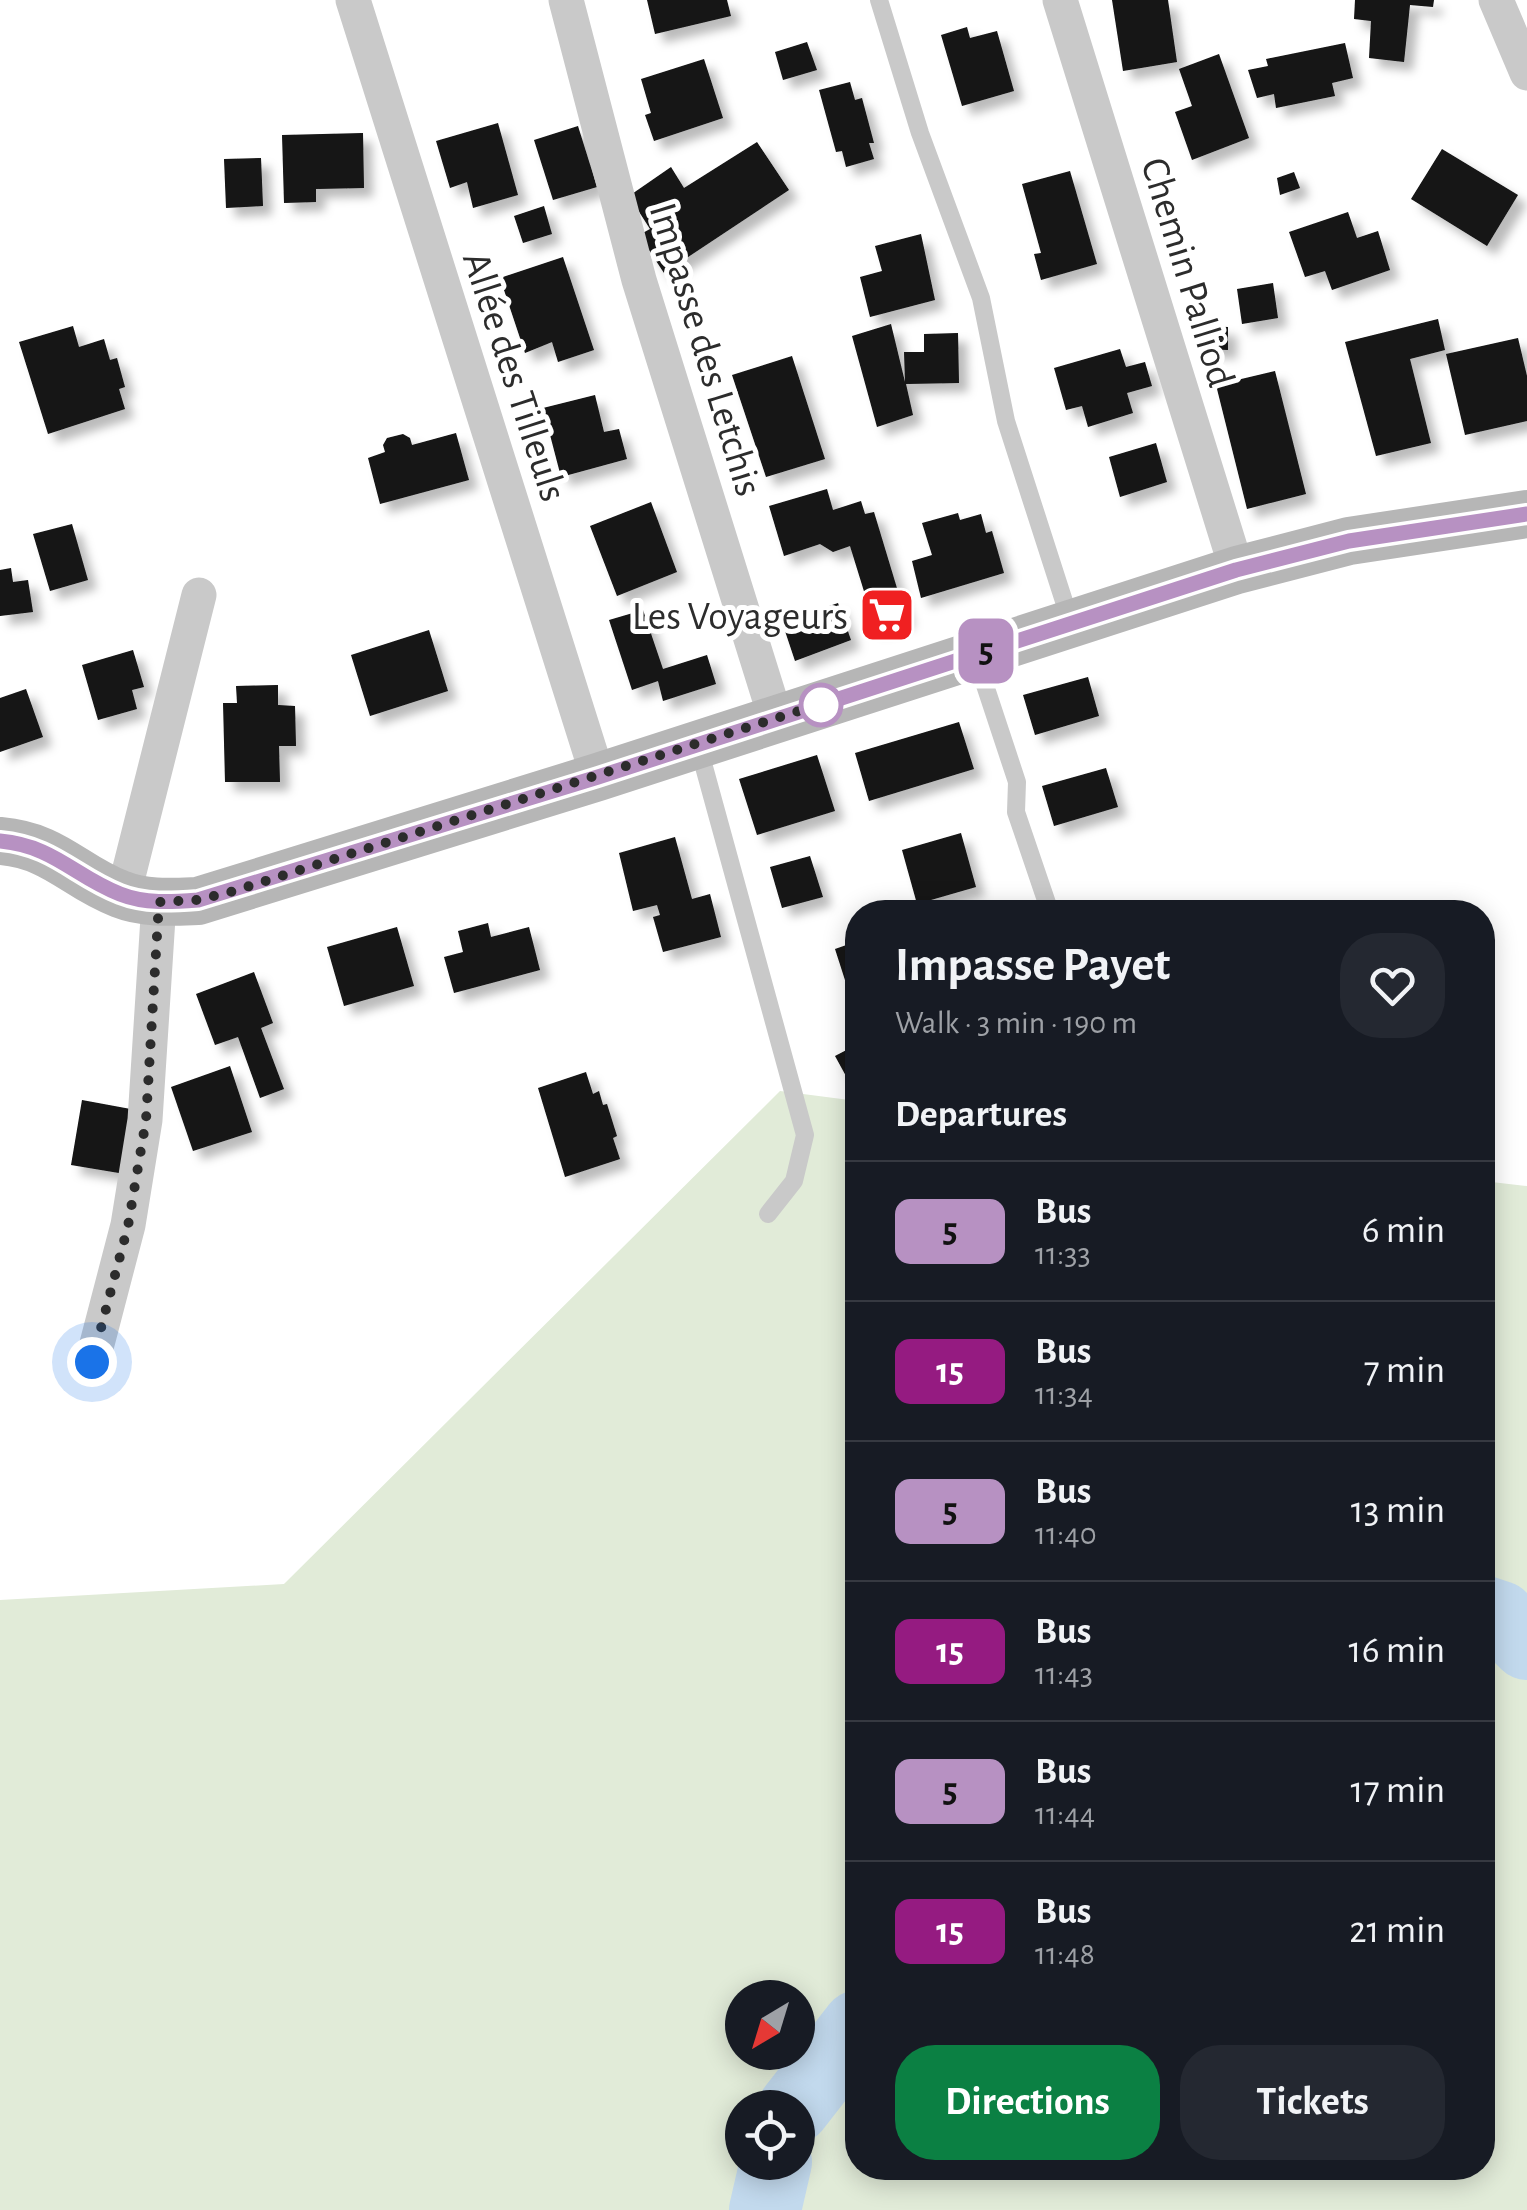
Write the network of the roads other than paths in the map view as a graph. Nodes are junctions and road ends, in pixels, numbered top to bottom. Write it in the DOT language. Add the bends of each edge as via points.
graph roads {
  1 [pos="353,0"];
  2 [pos="566,0"];
  3 [pos="879,0"];
  4 [pos="1060,0"];
  5 [pos="1496,0"];
  6 [pos="1527,73"];
  7 [pos="1527,514"];
  8 [pos="1236,570"];
  9 [pos="199,595"];
  10 [pos="1071,623"];
  11 [pos="975,654"];
  12 [pos="776,719"];
  13 [pos="698,745"];
  14 [pos="598,777"];
  15 [pos="0,841"];
  16 [pos="141,899"];
  17 [pos="1046,900"];
  18 [pos="768,1214"];
  19 [pos="92,1362"];
  1 -- 14 [label="street, Allée des Tilleuls"];
  2 -- 12 [label="street, Impasse des Letchis" via="639,280"];
  3 -- 10 [label="lane" via="981,298 1006,420"];
  4 -- 8 [label="street, Chemin Palliod"];
  5 -- 6 [label="street"];
  7 -- 8 [label="main road" via="1349,541"];
  8 -- 10 [label="main road"];
  9 -- 16 [label="street"];
  10 -- 11 [label="main road"];
  11 -- 12 [label="main road"];
  11 -- 17 [label="lane"];
  12 -- 13 [label="main road"];
  13 -- 14 [label="main road"];
  13 -- 18 [label="lane" via="805,1135 794,1181"];
  14 -- 16 [label="main road" via="234,891 198,900"];
  15 -- 16 [label="main road" via="61,858 90,880"];
  16 -- 19 [label="street" via="146,1120 128,1226"];
}
